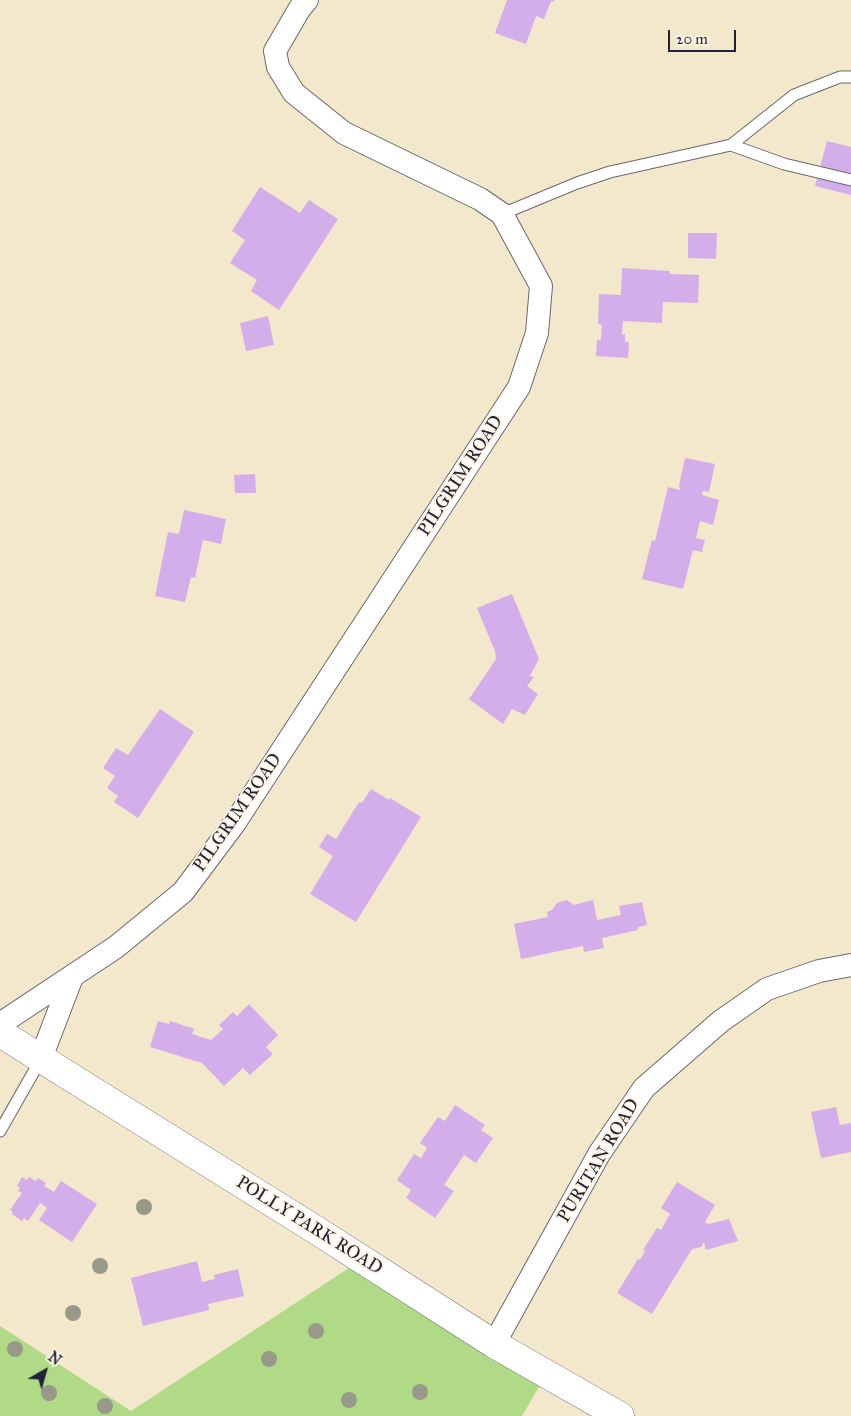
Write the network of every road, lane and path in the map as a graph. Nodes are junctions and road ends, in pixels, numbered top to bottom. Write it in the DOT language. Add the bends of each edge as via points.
graph roads {
  1 [pos="307,0"];
  2 [pos="851,77"];
  3 [pos="731,145"];
  4 [pos="851,180"];
  5 [pos="502,214"];
  6 [pos="851,964"];
  7 [pos="72,977"];
  8 [pos="0,1024"];
  9 [pos="0,1033"];
  10 [pos="41,1058"];
  11 [pos="0,1132"];
  12 [pos="494,1344"];
  13 [pos="620,1416"];
  1 -- 5 [label="street, PILGRIM ROAD" via="275,51 278,67 294,93 344,133"];
  2 -- 3 [label="lane" via="840,76 794,95"];
  3 -- 4 [label="lane" via="784,164"];
  3 -- 5 [label="lane" via="610,172"];
  5 -- 7 [label="street, PILGRIM ROAD" via="541,286 537,333 519,387 234,824 183,892 116,948"];
  6 -- 12 [label="street, PURITAN ROAD" via="767,989 721,1021 644,1088 599,1154"];
  7 -- 8 [label="street, PILGRIM ROAD"];
  7 -- 10 [label="street"];
  9 -- 10 [label="street, POLLY PARK ROAD"];
  10 -- 11 [label="lane"];
  10 -- 12 [label="street, POLLY PARK ROAD"];
  12 -- 13 [label="street, POLLY PARK ROAD"];
}
